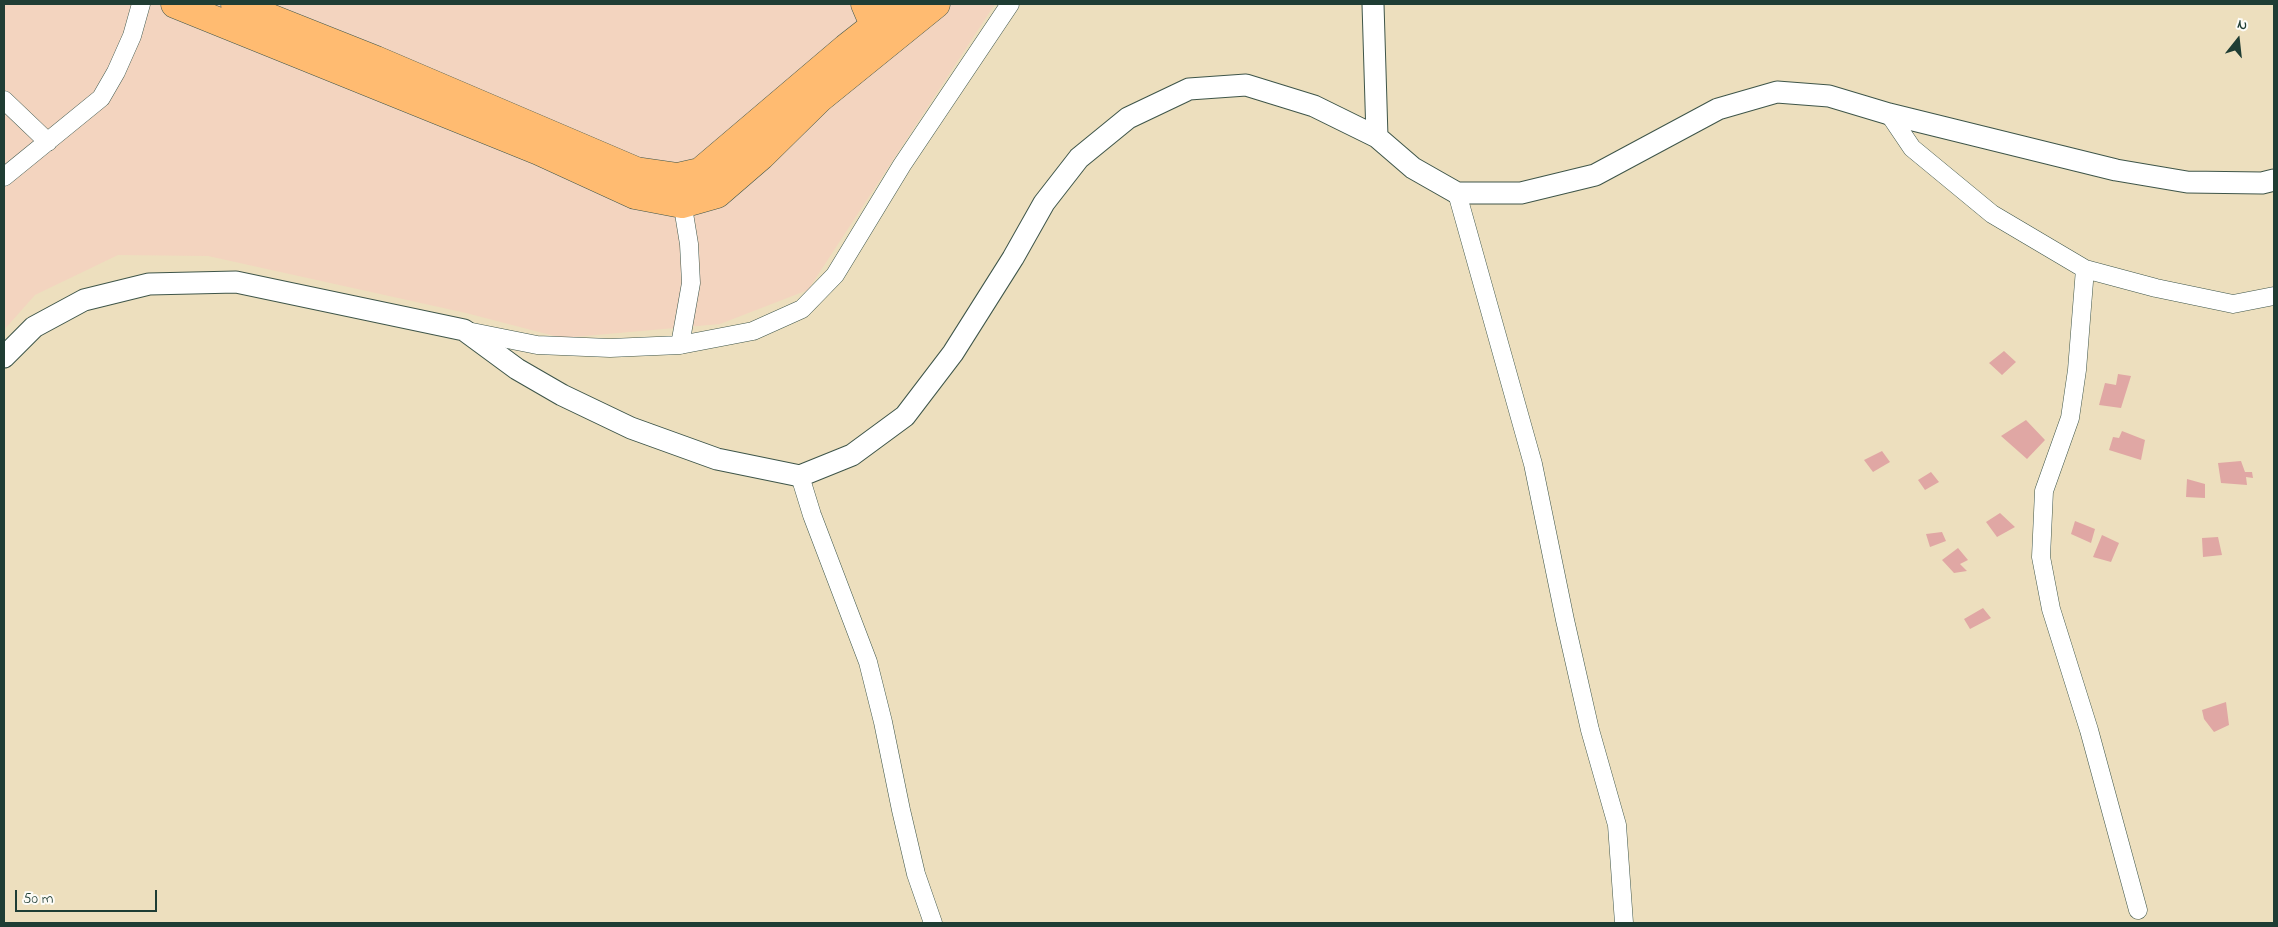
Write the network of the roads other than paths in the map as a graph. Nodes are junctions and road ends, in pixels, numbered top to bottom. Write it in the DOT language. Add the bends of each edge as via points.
graph roads {
  1 [pos="141,4"];
  2 [pos="175,4"];
  3 [pos="902,4"];
  4 [pos="936,4"];
  5 [pos="1010,4"];
  6 [pos="1374,4"];
  7 [pos="241,5"];
  8 [pos="869,15"];
  9 [pos="371,71"];
  10 [pos="4,100"];
  11 [pos="1889,114"];
  12 [pos="1377,137"];
  13 [pos="48,142"];
  14 [pos="4,177"];
  15 [pos="678,177"];
  16 [pos="2274,180"];
  17 [pos="1457,194"];
  18 [pos="682,204"];
  19 [pos="2085,269"];
  20 [pos="2274,296"];
  21 [pos="464,330"];
  22 [pos="680,345"];
  23 [pos="4,357"];
  24 [pos="800,476"];
  25 [pos="2138,910"];
  26 [pos="933,923"];
  27 [pos="1624,923"];
  1 -- 13 [label="street" via="132,36 101,98"];
  2 -- 9 [label="main road"];
  3 -- 8 [label="main road"];
  4 -- 18 [label="main road" via="820,98 717,194"];
  5 -- 22 [label="street" via="902,165 835,275 802,309 753,331"];
  6 -- 12 [label="street"];
  7 -- 9 [label="main road"];
  8 -- 15 [label="main road" via="700,172"];
  9 -- 15 [label="main road" via="636,171"];
  9 -- 18 [label="main road" via="635,195"];
  10 -- 13 [label="street"];
  11 -- 16 [label="street" via="2116,170 2187,182 2262,183"];
  11 -- 17 [label="street" via="1829,96 1777,92 1718,109 1595,175 1520,193"];
  11 -- 19 [label="street" via="1912,148 1992,214"];
  12 -- 17 [label="street" via="1413,168"];
  12 -- 24 [label="street" via="1314,106 1246,85 1189,89 1128,118 1079,158 1044,203 953,353 905,416 852,455"];
  13 -- 14 [label="street"];
  15 -- 18 [label="street"];
  17 -- 27 [label="street" via="1533,464 1590,730 1617,825"];
  18 -- 22 [label="street" via="691,283"];
  19 -- 20 [label="street" via="2233,304"];
  19 -- 25 [label="street" via="2070,418 2044,491 2042,556 2051,609 2089,730"];
  21 -- 22 [label="street" via="536,345 610,348"];
  21 -- 23 [label="street" via="236,282 148,284 84,300 34,327"];
  21 -- 24 [label="street" via="562,396 631,428 717,460"];
  24 -- 26 [label="street" via="868,662 916,874"];
}
